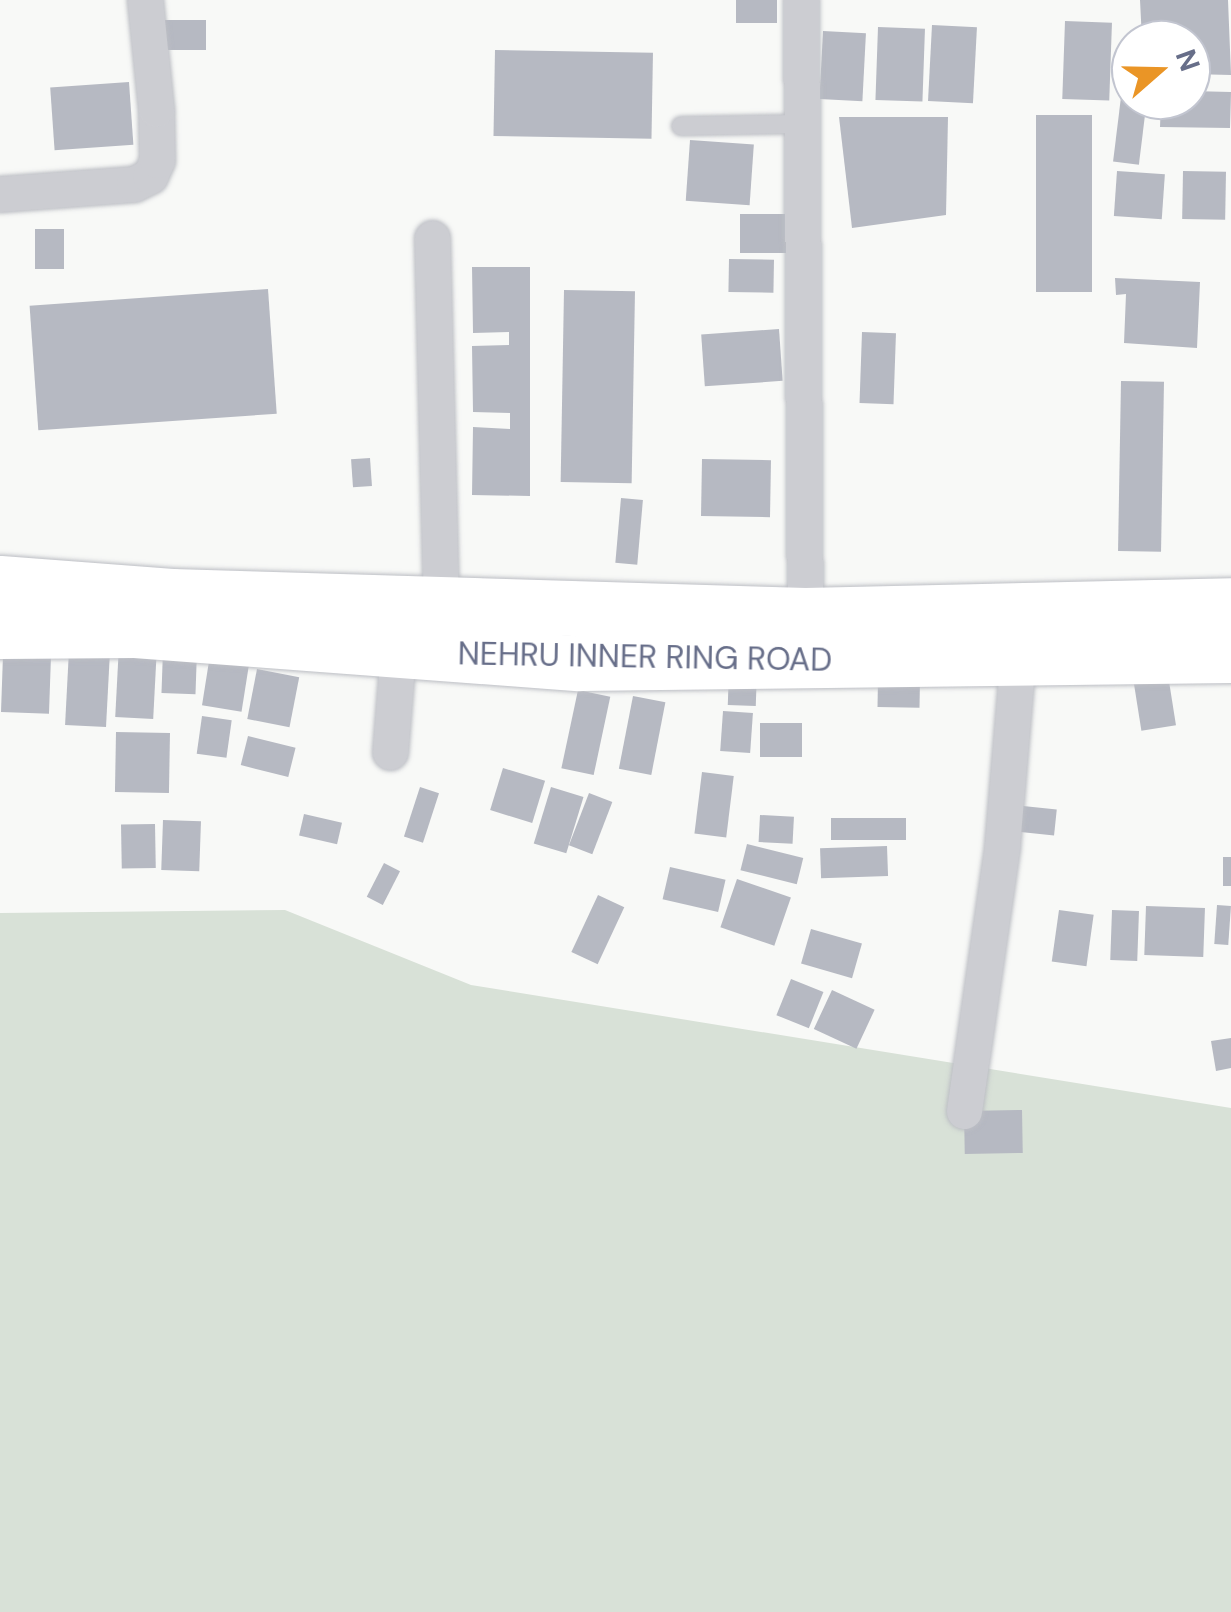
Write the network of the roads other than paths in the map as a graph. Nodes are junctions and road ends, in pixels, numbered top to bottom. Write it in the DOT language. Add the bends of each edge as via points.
graph roads {
  1 [pos="145,0"];
  2 [pos="801,0"];
  3 [pos="802,124"];
  4 [pos="681,126"];
  5 [pos="0,194"];
  6 [pos="432,238"];
  7 [pos="0,584"];
  8 [pos="441,606"];
  9 [pos="1231,606"];
  10 [pos="0,631"];
  11 [pos="805,637"];
  12 [pos="398,652"];
  13 [pos="1231,654"];
  14 [pos="1018,656"];
  15 [pos="390,752"];
  16 [pos="964,1111"];
  1 -- 5 [label="street" via="156,109 150,176 134,184"];
  2 -- 3 [label="street"];
  3 -- 4 [label="lane"];
  3 -- 11 [label="street"];
  6 -- 8 [label="street"];
  7 -- 8 [label="main road, NEHRU INNER RING ROAD"];
  8 -- 11 [label="main road, NEHRU INNER RING ROAD"];
  9 -- 11 [label="main road, NEHRU INNER RING ROAD"];
  10 -- 12 [label="main road, NEHRU INNER RING ROAD" via="134,630"];
  11 -- 12 [label="main road, NEHRU INNER RING ROAD" via="580,663"];
  11 -- 14 [label="main road, NEHRU INNER RING ROAD"];
  12 -- 15 [label="street"];
  13 -- 14 [label="main road, NEHRU INNER RING ROAD"];
  14 -- 16 [label="street" via="1002,846"];
}
